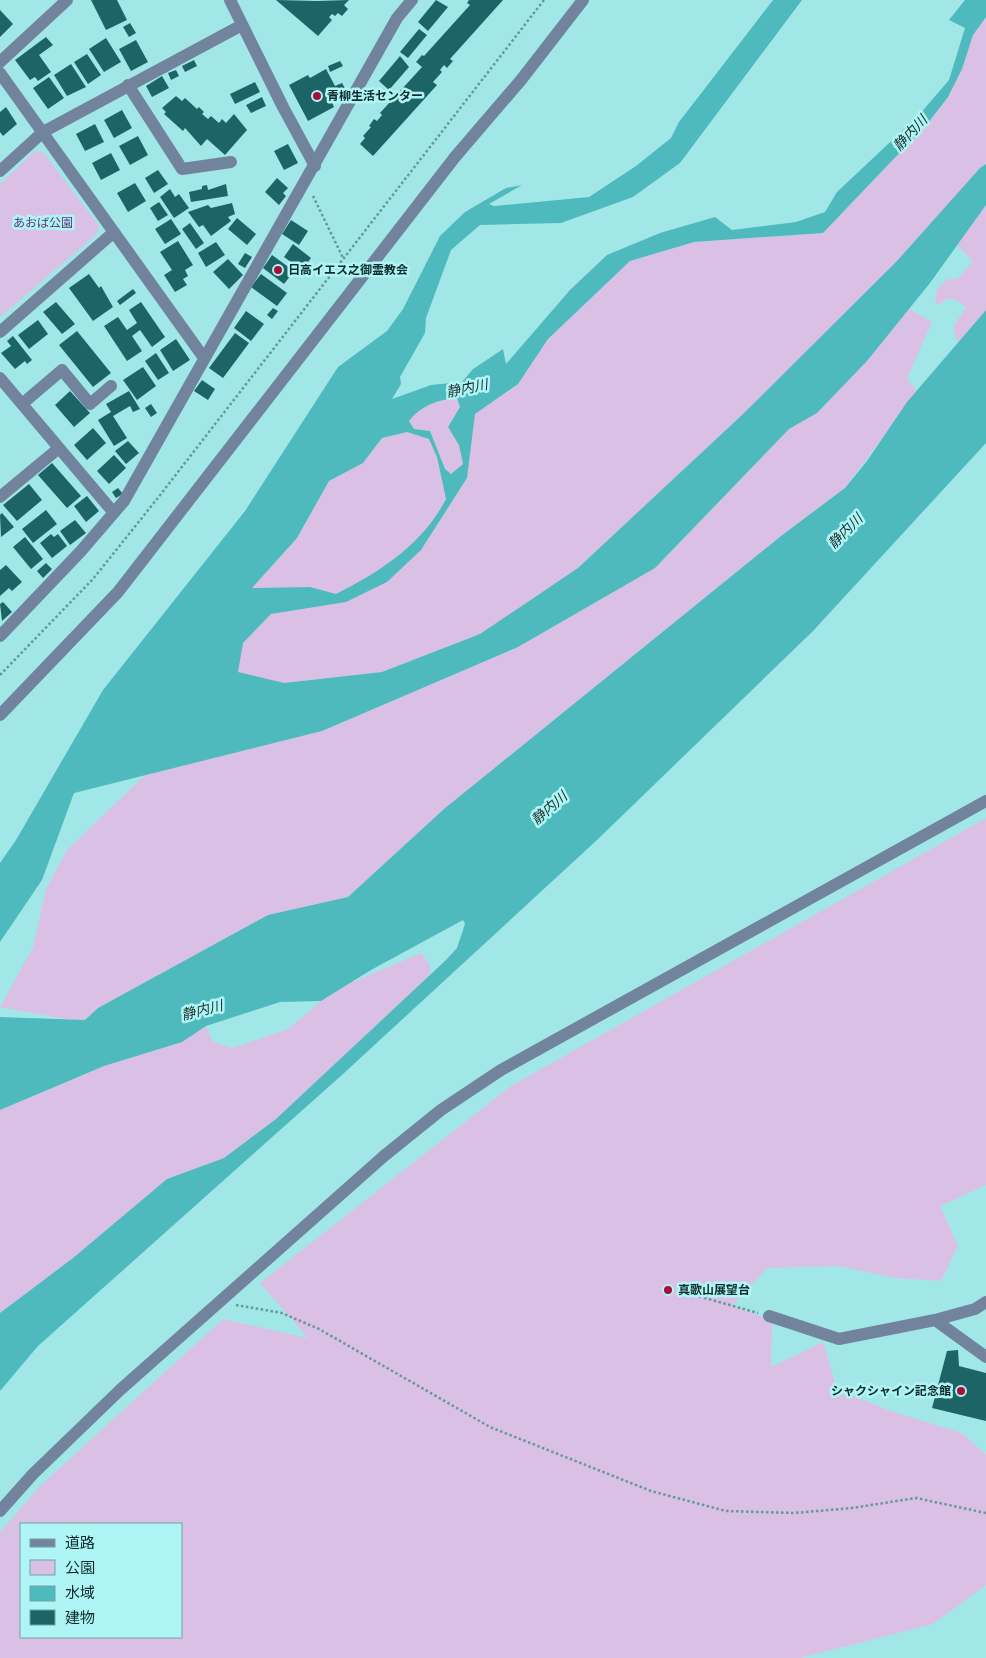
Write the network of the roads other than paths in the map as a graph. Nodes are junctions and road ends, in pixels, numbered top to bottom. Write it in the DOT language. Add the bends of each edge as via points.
graph roads {
  1 [pos="67,0"];
  2 [pos="230,0"];
  3 [pos="412,0"];
  4 [pos="583,0"];
  5 [pos="242,25"];
  6 [pos="0,62"];
  7 [pos="0,73"];
  8 [pos="128,85"];
  9 [pos="43,132"];
  10 [pos="231,162"];
  11 [pos="315,166"];
  12 [pos="0,172"];
  13 [pos="114,232"];
  14 [pos="0,332"];
  15 [pos="204,358"];
  16 [pos="0,378"];
  17 [pos="111,386"];
  18 [pos="22,404"];
  19 [pos="59,448"];
  20 [pos="0,497"];
  21 [pos="114,513"];
  22 [pos="0,636"];
  23 [pos="0,715"];
  24 [pos="986,800"];
  25 [pos="986,1302"];
  26 [pos="769,1316"];
  27 [pos="936,1320"];
  28 [pos="986,1357"];
  29 [pos="0,1511"];
  1 -- 6 [label="street"];
  2 -- 5 [label="street"];
  3 -- 11 [label="street" via="397,18"];
  4 -- 23 [label="street" via="456,157 118,592"];
  5 -- 8 [label="street"];
  5 -- 11 [label="street"];
  7 -- 9 [label="street"];
  8 -- 9 [label="street"];
  8 -- 10 [label="street" via="182,169"];
  9 -- 12 [label="street"];
  9 -- 13 [label="street"];
  11 -- 15 [label="street"];
  13 -- 14 [label="street" via="90,258"];
  13 -- 15 [label="street"];
  15 -- 21 [label="street" via="124,501"];
  16 -- 18 [label="street"];
  17 -- 18 [label="street" via="90,404 62,370"];
  18 -- 19 [label="street"];
  19 -- 20 [label="street"];
  19 -- 21 [label="street"];
  21 -- 22 [label="street"];
  24 -- 29 [label="street" via="501,1070 441,1110 384,1156 120,1390 33,1474"];
  25 -- 27 [label="street" via="975,1309"];
  26 -- 27 [label="street" via="839,1339"];
  27 -- 28 [label="street"];
}
